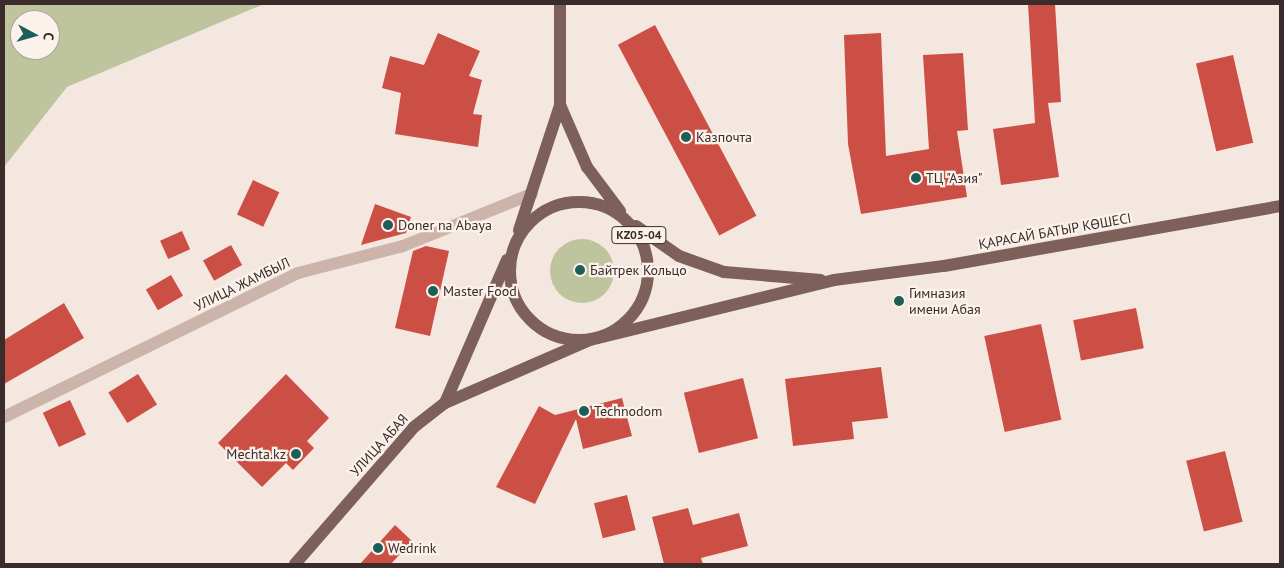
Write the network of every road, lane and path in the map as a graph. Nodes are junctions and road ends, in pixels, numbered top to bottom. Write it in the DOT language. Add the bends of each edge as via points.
graph roads {
  1 [pos="560,4"];
  2 [pos="560,105"];
  3 [pos="532,194"];
  4 [pos="1280,206"];
  5 [pos="627,220"];
  6 [pos="514,246"];
  7 [pos="834,280"];
  8 [pos="590,340"];
  9 [pos="445,402"];
  10 [pos="4,417"];
  11 [pos="295,564"];
  1 -- 2 [label="main road, KZ05-04"];
  2 -- 3 [label="main road, KZ05-04"];
  2 -- 5 [label="main road, KZ05-04" via="587,167"];
  3 -- 6 [label="main road, KZ05-04"];
  3 -- 10 [label="street, УЛИЦА ЖАМБЫЛ" via="403,246 298,273"];
  4 -- 7 [label="main road, ҚАРАСАЙ БАТЫР КӨШЕСІ" via="944,266"];
  5 -- 6 [label="main road, KZ05-04" via="608,207 586,201 564,202 542,211 525,226"];
  5 -- 7 [label="main road" via="679,256 724,272"];
  5 -- 8 [label="main road, KZ05-04" via="641,238 648,281 629,320"];
  6 -- 8 [label="main road, KZ05-04" via="509,266 519,307 550,334"];
  6 -- 9 [label="main road, KZ05-04"];
  7 -- 8 [label="main road"];
  8 -- 9 [label="main road, УЛИЦА АБАЯ / KZ05-04"];
  9 -- 11 [label="main road, УЛИЦА АБАЯ / KZ05-04" via="414,427"];
}
